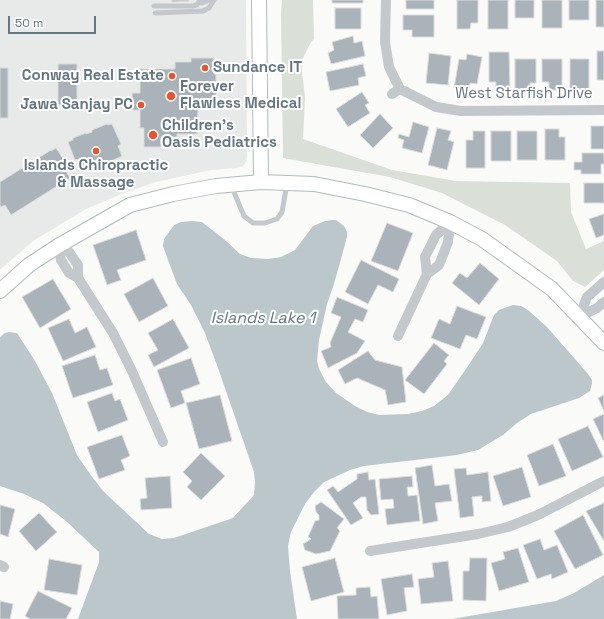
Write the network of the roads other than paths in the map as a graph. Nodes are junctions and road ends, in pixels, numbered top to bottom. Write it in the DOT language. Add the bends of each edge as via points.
graph roads {
  1 [pos="209,0"];
  2 [pos="214,0"];
  3 [pos="259,0"];
  4 [pos="386,0"];
  5 [pos="201,2"];
  6 [pos="154,6"];
  7 [pos="155,13"];
  8 [pos="604,110"];
  9 [pos="261,182"];
  10 [pos="287,183"];
  11 [pos="230,184"];
  12 [pos="450,222"];
  13 [pos="58,246"];
  14 [pos="427,274"];
  15 [pos="604,282"];
  16 [pos="0,291"];
  17 [pos="604,302"];
  18 [pos="579,317"];
  19 [pos="398,336"];
  20 [pos="604,343"];
  21 [pos="163,442"];
  22 [pos="604,481"];
  23 [pos="370,551"];
  1 -- 5 [label="lane"];
  2 -- 7 [label="lane" via="209,8 202,11"];
  3 -- 9 [label="street"];
  4 -- 8 [label="street, West Starfish Drive" via="385,42 396,91 436,107 461,111"];
  5 -- 6 [label="lane" via="192,6"];
  9 -- 10 [label="street"];
  9 -- 11 [label="street"];
  10 -- 11 [label="lane" via="282,212 277,219 265,223 253,223 244,216"];
  10 -- 12 [label="street" via="314,184 365,194 409,205"];
  11 -- 13 [label="street" via="130,205"];
  12 -- 14 [label="street" via="448,242 439,265"];
  12 -- 14 [label="street" via="436,235 425,257"];
  12 -- 18 [label="street" via="513,260 552,289"];
  13 -- 16 [label="street" via="29,265"];
  13 -- 21 [label="street" via="69,252 78,265 78,278 113,333"];
  14 -- 19 [label="street"];
  15 -- 18 [label="street" via="587,297"];
  17 -- 18 [label="street"];
  18 -- 20 [label="street"];
  22 -- 23 [label="street" via="508,528"];
}
